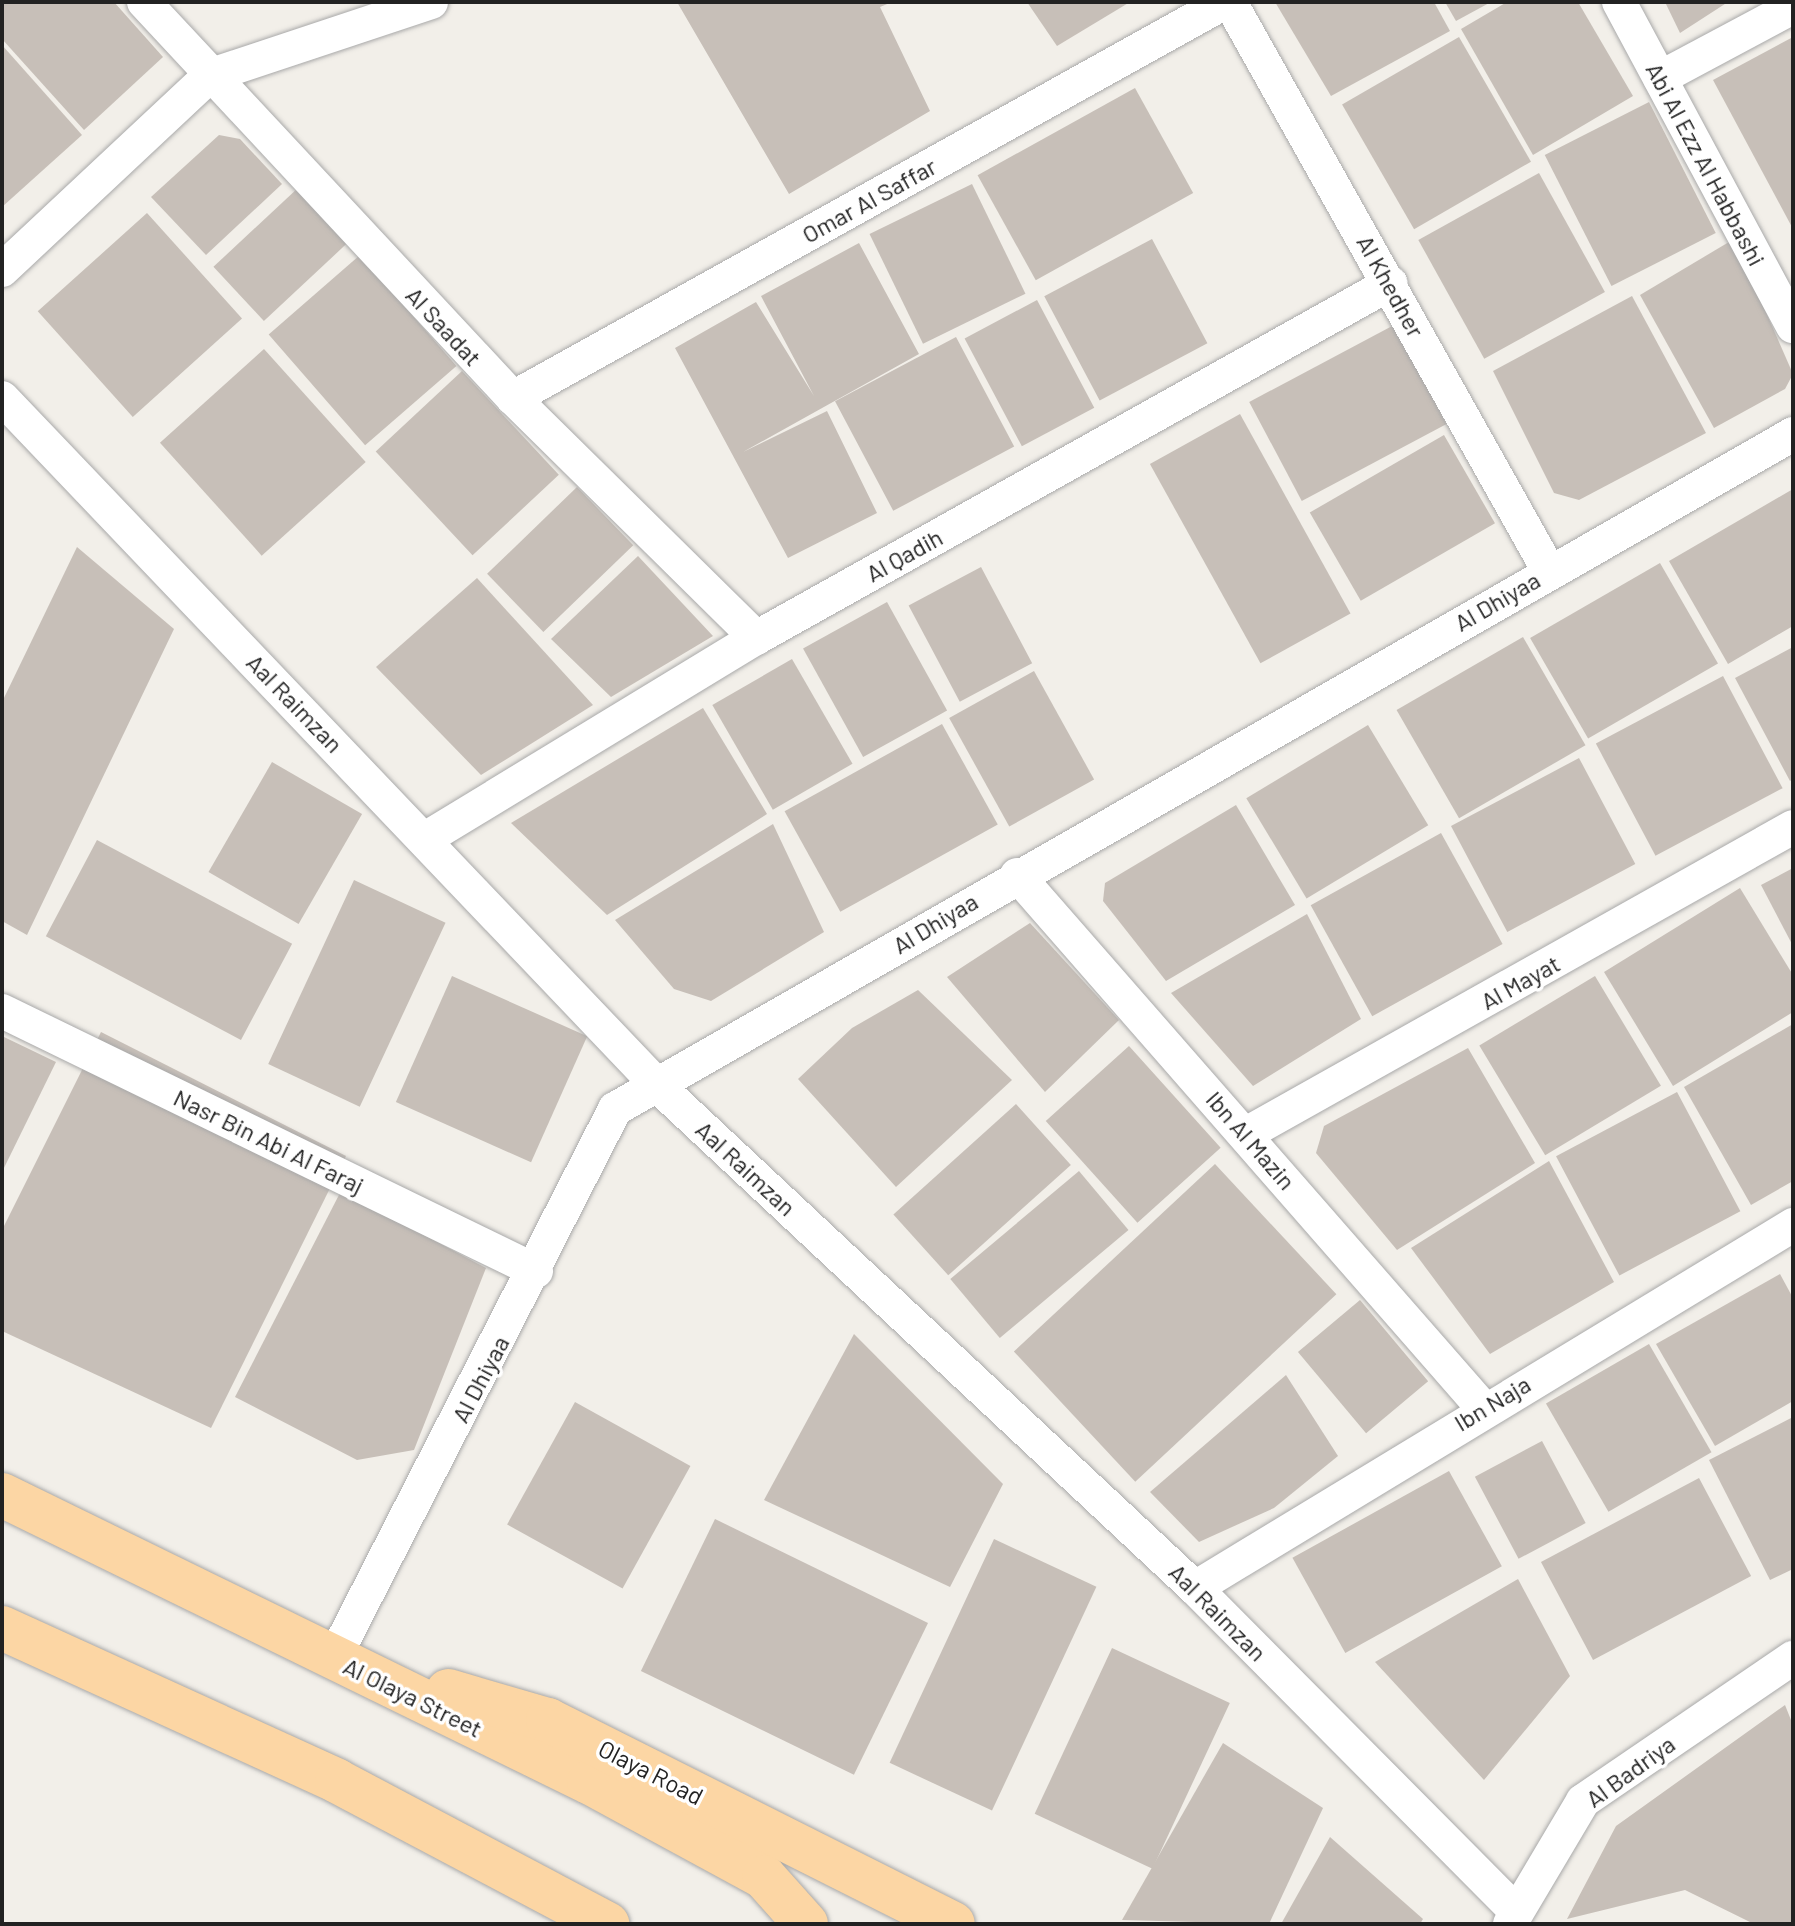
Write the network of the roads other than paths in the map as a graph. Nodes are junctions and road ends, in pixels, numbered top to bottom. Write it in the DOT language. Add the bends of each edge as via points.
graph roads {
  1 [pos="144,2"];
  2 [pos="431,2"];
  3 [pos="1228,2"];
  4 [pos="1619,2"];
  5 [pos="1793,7"];
  6 [pos="209,76"];
  7 [pos="1660,78"];
  8 [pos="2,270"];
  9 [pos="1391,283"];
  10 [pos="1793,326"];
  11 [pos="2,398"];
  12 [pos="513,398"];
  13 [pos="1793,434"];
  14 [pos="1549,571"];
  15 [pos="756,638"];
  16 [pos="1793,827"];
  17 [pos="425,839"];
  18 [pos="1017,875"];
  19 [pos="2,1011"];
  20 [pos="659,1087"];
  21 [pos="1246,1134"];
  22 [pos="1793,1225"];
  23 [pos="536,1271"];
  24 [pos="1483,1408"];
  25 [pos="2,1495"];
  26 [pos="1195,1588"];
  27 [pos="2,1628"];
  28 [pos="334,1658"];
  29 [pos="1793,1658"];
  30 [pos="337,1781"];
  31 [pos="1513,1918"];
  32 [pos="553,1924"];
  33 [pos="607,1924"];
  34 [pos="806,1924"];
  35 [pos="953,1924"];
  1 -- 6 [label="street, Al Saadat"];
  2 -- 6 [label="street"];
  3 -- 9 [label="street, Al Khedher"];
  3 -- 12 [label="street, Omar Al Saffar"];
  4 -- 7 [label="street, Abi Al Ezz Al Habbashi"];
  5 -- 7 [label="street"];
  6 -- 8 [label="street"];
  6 -- 12 [label="street, Al Saadat"];
  7 -- 10 [label="street, Abi Al Ezz Al Habbashi"];
  9 -- 14 [label="street, Al Khedher"];
  9 -- 15 [label="street, Al Qadih"];
  11 -- 17 [label="street, Aal Raimzan"];
  12 -- 15 [label="street, Al Saadat"];
  13 -- 14 [label="street, Al Dhiyaa"];
  14 -- 18 [label="street, Al Dhiyaa"];
  15 -- 17 [label="street, Al Qadih"];
  16 -- 21 [label="street, Al Mayat"];
  17 -- 20 [label="street, Aal Raimzan"];
  18 -- 20 [label="street, Al Dhiyaa"];
  18 -- 21 [label="street, Ibn Al Mazin"];
  19 -- 23 [label="street, Nasr Bin Abi Al Faraj"];
  20 -- 23 [label="street, Al Dhiyaa" via="615,1109"];
  20 -- 26 [label="street, Aal Raimzan"];
  21 -- 24 [label="street, Ibn Al Mazin"];
  22 -- 24 [label="street, Ibn Naja"];
  23 -- 28 [label="street, Al Dhiyaa"];
  24 -- 26 [label="street, Ibn Naja"];
  25 -- 28 [label="main road, Al Olaya Street"];
  26 -- 31 [label="street, Aal Raimzan"];
  27 -- 30 [label="main road"];
  28 -- 34 [label="main road, Al Olaya Street" via="764,1877"];
  28 -- 35 [label="main road, Olaya Road" via="548,1720"];
  29 -- 31 [label="street, Al Badriya" via="1583,1801"];
  30 -- 32 [label="main road"];
  30 -- 33 [label="main road"];
}
